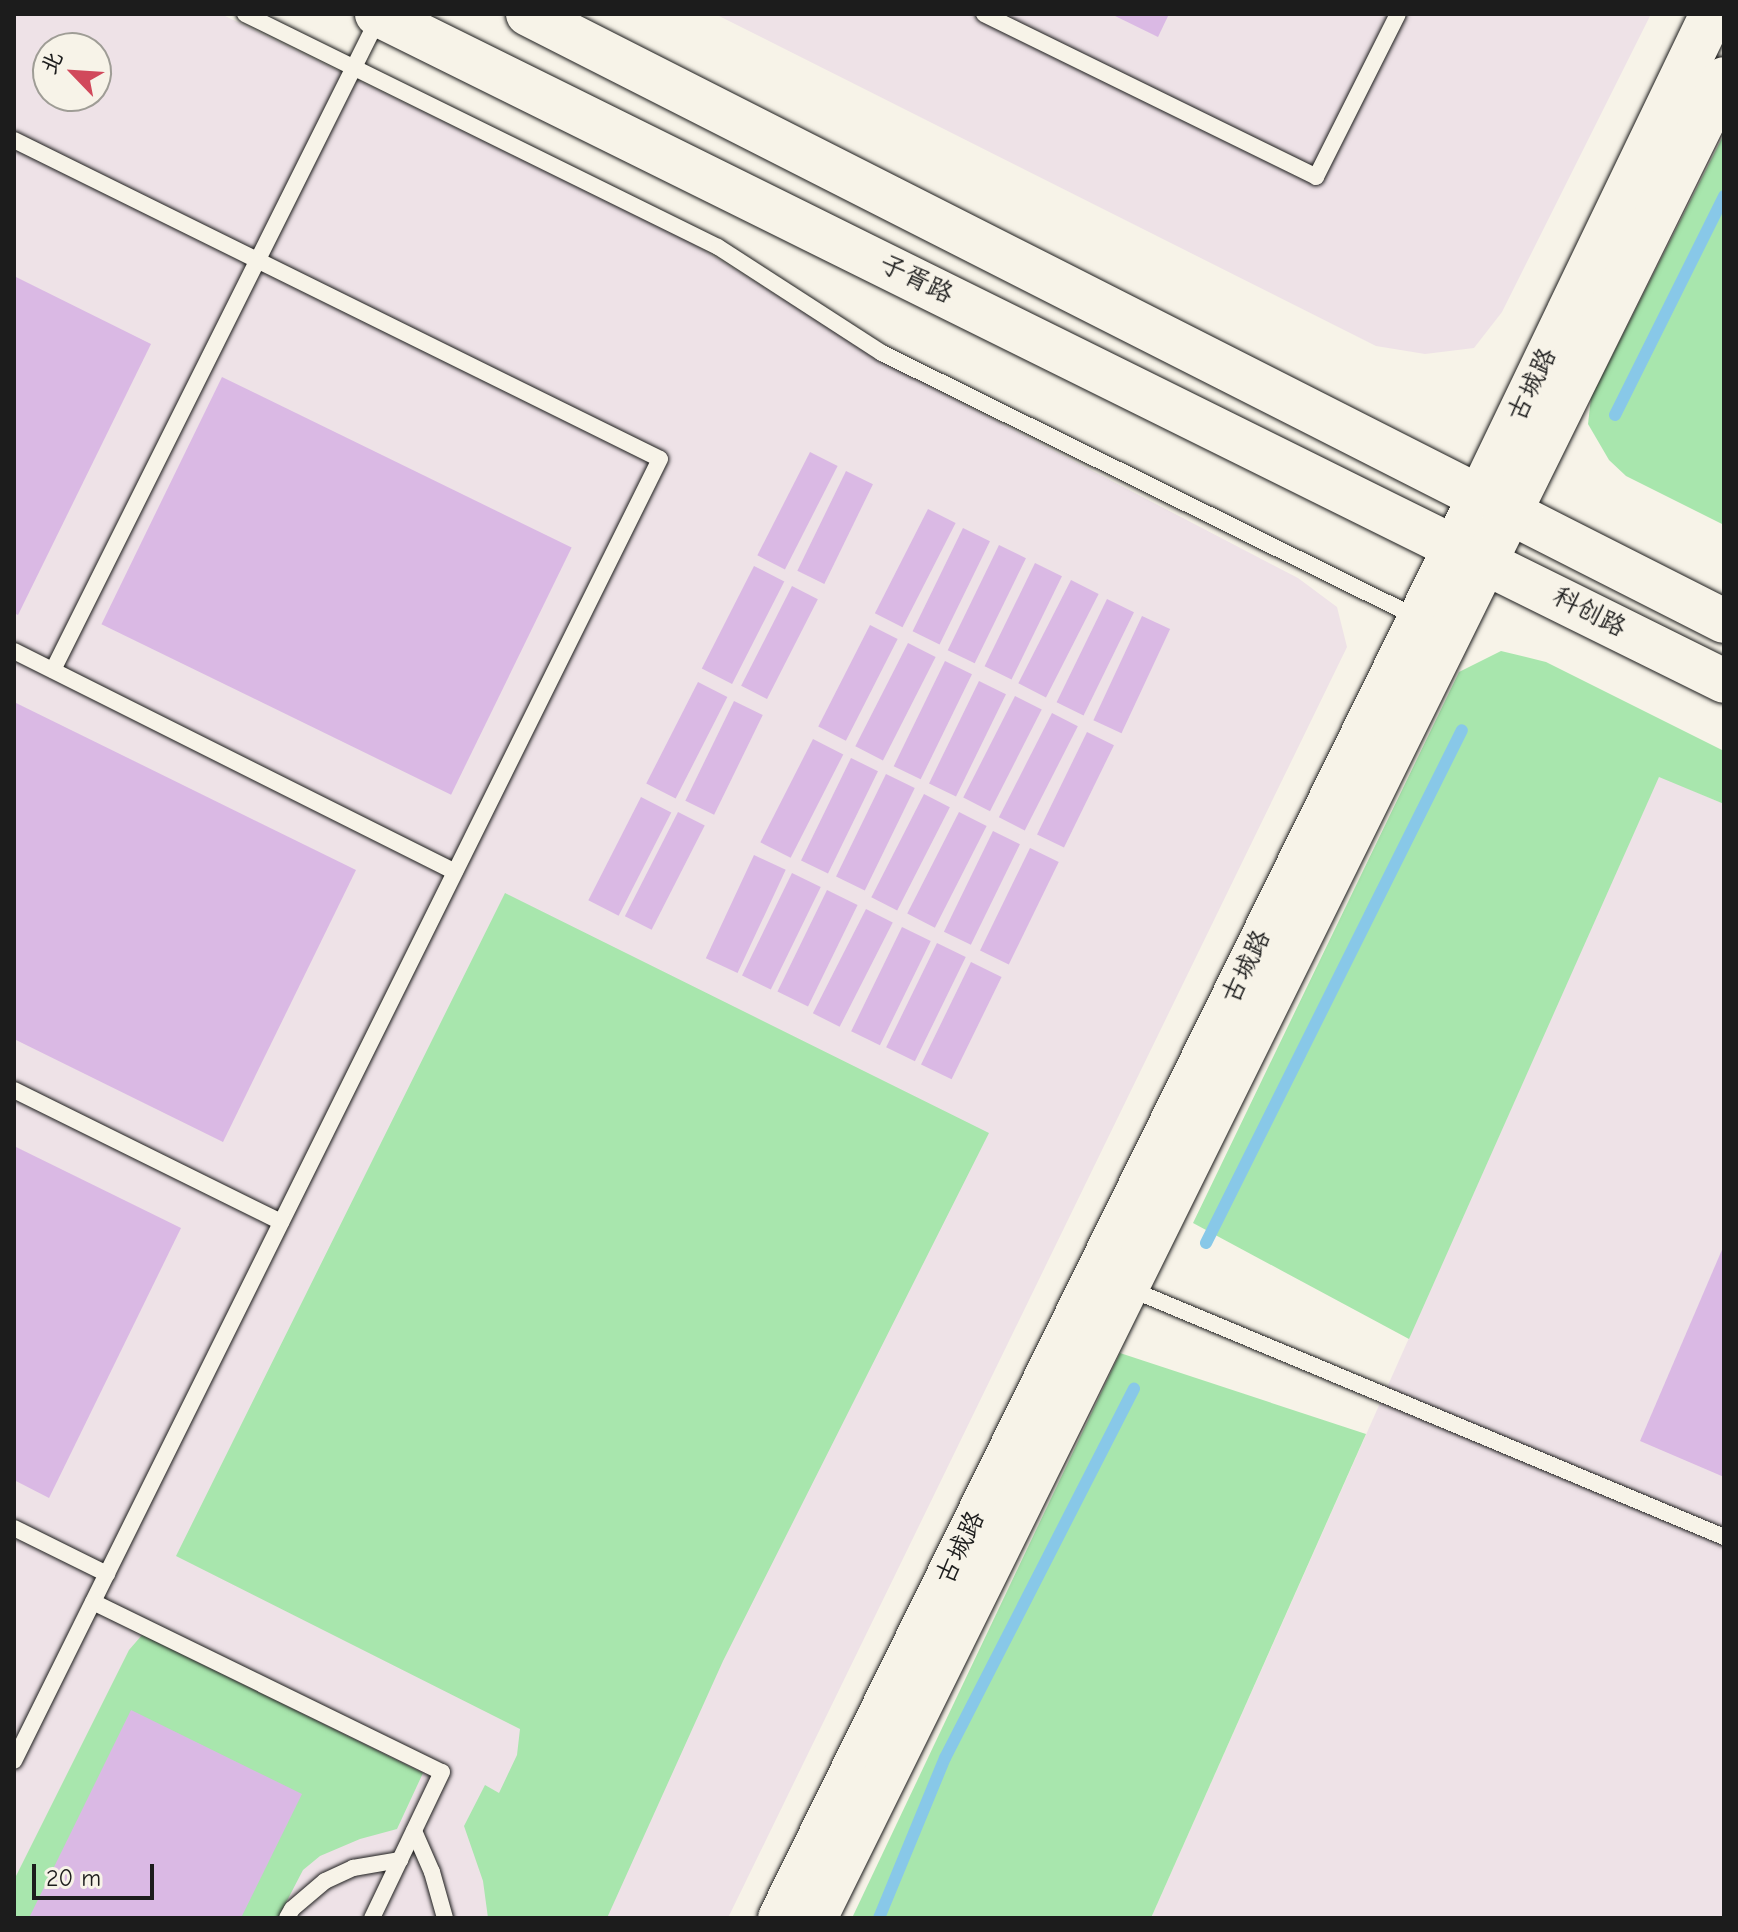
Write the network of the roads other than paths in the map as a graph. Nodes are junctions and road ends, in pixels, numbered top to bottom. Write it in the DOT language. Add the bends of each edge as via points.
graph roads {
  1 [pos="245,14"];
  2 [pos="528,14"];
  3 [pos="984,14"];
  4 [pos="1398,14"];
  5 [pos="1712,14"];
  6 [pos="379,15"];
  7 [pos="354,68"];
  8 [pos="1724,79"];
  9 [pos="14,140"];
  10 [pos="257,260"];
  11 [pos="1495,504"];
  12 [pos="1470,553"];
  13 [pos="1724,621"];
  14 [pos="1435,626"];
  15 [pos="14,651"];
  16 [pos="53,670"];
  17 [pos="1724,681"];
  18 [pos="455,872"];
  19 [pos="14,1090"];
  20 [pos="281,1222"];
  21 [pos="1111,1281"];
  22 [pos="14,1528"];
  23 [pos="1724,1537"];
  24 [pos="107,1574"];
  25 [pos="93,1602"];
  26 [pos="14,1761"];
  27 [pos="414,1831"];
  28 [pos="400,1860"];
  29 [pos="287,1918"];
  30 [pos="372,1918"];
  31 [pos="445,1918"];
  32 [pos="780,1918"];
  33 [pos="815,1918"];
  1 -- 7 [label="lane"];
  2 -- 11 [label="main road"];
  3 -- 4 [label="lane" via="1316,177"];
  5 -- 11 [label="main road, 古城路"];
  6 -- 7 [label="lane"];
  6 -- 12 [label="main road, 子胥路"];
  7 -- 10 [label="lane"];
  7 -- 14 [label="lane" via="718,247 882,353"];
  8 -- 11 [label="main road, 古城路"];
  9 -- 10 [label="lane"];
  10 -- 16 [label="lane"];
  10 -- 18 [label="lane" via="660,459"];
  11 -- 12 [label="main road, 古城路"];
  11 -- 13 [label="main road, 科创路"];
  12 -- 14 [label="main road, 古城路"];
  12 -- 17 [label="main road, 科创路"];
  14 -- 21 [label="main road, 古城路"];
  15 -- 16 [label="lane"];
  16 -- 18 [label="lane"];
  18 -- 20 [label="lane"];
  19 -- 20 [label="lane"];
  20 -- 24 [label="lane"];
  21 -- 23 [label="lane"];
  21 -- 32 [label="main road, 古城路"];
  21 -- 33 [label="main road, 古城路"];
  22 -- 24 [label="lane"];
  24 -- 25 [label="lane"];
  25 -- 26 [label="lane"];
  25 -- 27 [label="lane" via="442,1772"];
  27 -- 28 [label="lane"];
  27 -- 31 [label="lane"];
  28 -- 29 [label="lane" via="353,1868 325,1881"];
  28 -- 30 [label="lane"];
}
